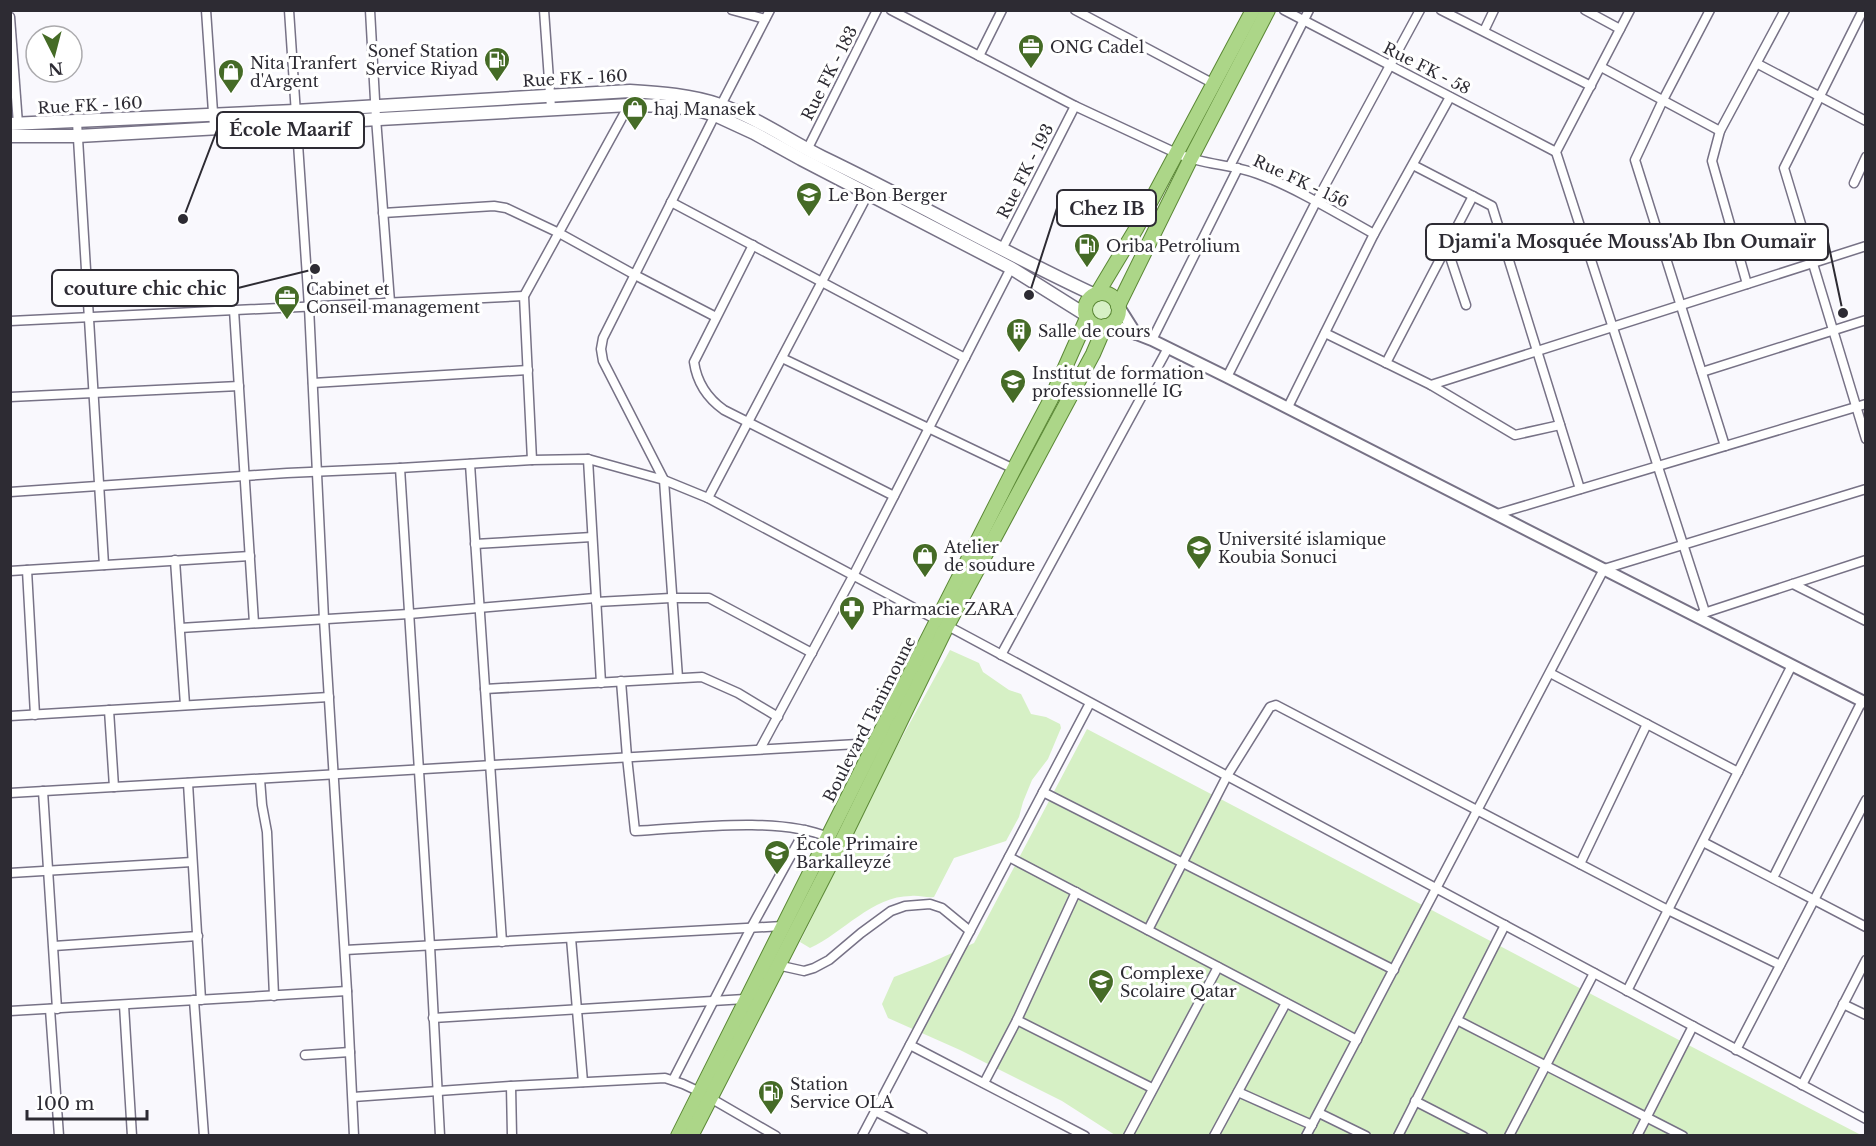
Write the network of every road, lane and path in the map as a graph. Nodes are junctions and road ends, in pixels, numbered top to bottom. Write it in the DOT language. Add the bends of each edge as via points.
graph roads {
  1 [pos="206,10"];
  2 [pos="289,10"];
  3 [pos="544,10"];
  4 [pos="732,10"];
  5 [pos="770,10"];
  6 [pos="877,10"];
  7 [pos="891,10"];
  8 [pos="1002,10"];
  9 [pos="1075,10"];
  10 [pos="1253,10"];
  11 [pos="1268,10"];
  12 [pos="1284,10"];
  13 [pos="1309,10"];
  14 [pos="1420,10"];
  15 [pos="1441,10"];
  16 [pos="1494,10"];
  17 [pos="1585,10"];
  18 [pos="1630,10"];
  19 [pos="1710,10"];
  20 [pos="1785,10"];
  21 [pos="1863,10"];
  22 [pos="370,11"];
  23 [pos="10,17"];
  24 [pos="765,19"];
  25 [pos="1304,21"];
  26 [pos="11,24"];
  27 [pos="1620,29"];
  28 [pos="1484,31"];
  29 [pos="979,56"];
  30 [pos="1758,64"];
  31 [pos="1390,66"];
  32 [pos="1601,66"];
  33 [pos="1214,84"];
  34 [pos="1591,86"];
  35 [pos="1819,96"];
  36 [pos="1450,97"];
  37 [pos="1663,100"];
  38 [pos="551,102"];
  39 [pos="629,105"];
  40 [pos="699,105"];
  41 [pos="1075,106"];
  42 [pos="718,110"];
  43 [pos="375,112"];
  44 [pos="295,117"];
  45 [pos="214,121"];
  46 [pos="1866,121"];
  47 [pos="77,122"];
  48 [pos="14,124"];
  49 [pos="1720,131"];
  50 [pos="10,136"];
  51 [pos="78,136"];
  52 [pos="807,150"];
  53 [pos="1556,152"];
  54 [pos="1176,153"];
  55 [pos="1866,157"];
  56 [pos="1190,159"];
  57 [pos="1413,165"];
  58 [pos="1234,167"];
  59 [pos="1854,183"];
  60 [pos="868,194"];
  61 [pos="1473,196"];
  62 [pos="670,202"];
  63 [pos="1316,202"];
  64 [pos="383,213"];
  65 [pos="559,232"];
  66 [pos="1374,234"];
  67 [pos="1446,245"];
  68 [pos="753,246"];
  69 [pos="1866,246"];
  70 [pos="1002,249"];
  71 [pos="1813,263"];
  72 [pos="1011,268"];
  73 [pos="635,274"];
  74 [pos="822,282"];
  75 [pos="1747,284"];
  76 [pos="1096,295"];
  77 [pos="524,296"];
  78 [pos="390,302"];
  79 [pos="1466,305"];
  80 [pos="1681,305"];
  81 [pos="309,307"];
  82 [pos="1119,307"];
  83 [pos="234,310"];
  84 [pos="1087,316"];
  85 [pos="89,317"];
  86 [pos="716,317"];
  87 [pos="1866,320"];
  88 [pos="10,321"];
  89 [pos="1108,325"];
  90 [pos="1613,327"];
  91 [pos="1834,330"];
  92 [pos="1325,333"];
  93 [pos="1136,334"];
  94 [pos="1152,340"];
  95 [pos="1168,348"];
  96 [pos="1537,351"];
  97 [pos="782,358"];
  98 [pos="964,358"];
  99 [pos="1386,363"];
  100 [pos="528,369"];
  101 [pos="1702,372"];
  102 [pos="1227,376"];
  103 [pos="313,383"];
  104 [pos="239,386"];
  105 [pos="1431,386"];
  106 [pos="94,393"];
  107 [pos="10,397"];
  108 [pos="1866,404"];
  109 [pos="1855,407"];
  110 [pos="1288,408"];
  111 [pos="748,422"];
  112 [pos="1560,425"];
  113 [pos="929,428"];
  114 [pos="1866,439"];
  115 [pos="1725,446"];
  116 [pos="588,459"];
  117 [pos="532,460"];
  118 [pos="470,464"];
  119 [pos="1658,466"];
  120 [pos="400,468"];
  121 [pos="1014,469"];
  122 [pos="317,472"];
  123 [pos="244,476"];
  124 [pos="664,480"];
  125 [pos="99,486"];
  126 [pos="1580,489"];
  127 [pos="1866,489"];
  128 [pos="10,492"];
  129 [pos="894,496"];
  130 [pos="708,498"];
  131 [pos="1497,514"];
  132 [pos="592,537"];
  133 [pos="476,544"];
  134 [pos="1683,545"];
  135 [pos="250,556"];
  136 [pos="175,560"];
  137 [pos="1866,560"];
  138 [pos="104,565"];
  139 [pos="1604,569"];
  140 [pos="27,570"];
  141 [pos="10,571"];
  142 [pos="853,576"];
  143 [pos="1793,584"];
  144 [pos="671,598"];
  145 [pos="596,600"];
  146 [pos="480,609"];
  147 [pos="409,614"];
  148 [pos="1700,614"];
  149 [pos="324,619"];
  150 [pos="1866,621"];
  151 [pos="254,623"];
  152 [pos="942,623"];
  153 [pos="180,628"];
  154 [pos="812,653"];
  155 [pos="1001,655"];
  156 [pos="1792,665"];
  157 [pos="1550,673"];
  158 [pos="678,678"];
  159 [pos="621,681"];
  160 [pos="601,682"];
  161 [pos="485,689"];
  162 [pos="329,697"];
  163 [pos="1864,702"];
  164 [pos="1090,703"];
  165 [pos="185,705"];
  166 [pos="109,710"];
  167 [pos="35,715"];
  168 [pos="10,716"];
  169 [pos="778,717"];
  170 [pos="1647,724"];
  171 [pos="875,743"];
  172 [pos="760,749"];
  173 [pos="627,757"];
  174 [pos="490,765"];
  175 [pos="419,769"];
  176 [pos="1738,772"];
  177 [pos="334,774"];
  178 [pos="1227,776"];
  179 [pos="260,779"];
  180 [pos="188,783"];
  181 [pos="114,787"];
  182 [pos="44,791"];
  183 [pos="1043,792"];
  184 [pos="10,793"];
  185 [pos="1866,800"];
  186 [pos="1478,810"];
  187 [pos="805,830"];
  188 [pos="828,837"];
  189 [pos="1703,842"];
  190 [pos="1009,857"];
  191 [pos="192,862"];
  192 [pos="1182,863"];
  193 [pos="1580,864"];
  194 [pos="49,870"];
  195 [pos="10,873"];
  196 [pos="1773,878"];
  197 [pos="1437,889"];
  198 [pos="1076,892"];
  199 [pos="1814,899"];
  200 [pos="1668,910"];
  201 [pos="1505,925"];
  202 [pos="783,926"];
  203 [pos="1866,927"];
  204 [pos="751,928"];
  205 [pos="1148,930"];
  206 [pos="970,931"];
  207 [pos="198,936"];
  208 [pos="571,938"];
  209 [pos="502,942"];
  210 [pos="54,946"];
  211 [pos="430,946"];
  212 [pos="345,950"];
  213 [pos="1866,960"];
  214 [pos="777,965"];
  215 [pos="1780,965"];
  216 [pos="1218,967"];
  217 [pos="1394,970"];
  218 [pos="1594,973"];
  219 [pos="347,991"];
  220 [pos="1627,991"];
  221 [pos="274,996"];
  222 [pos="746,999"];
  223 [pos="198,1000"];
  224 [pos="714,1002"];
  225 [pos="1286,1003"];
  226 [pos="1843,1004"];
  227 [pos="124,1005"];
  228 [pos="53,1009"];
  229 [pos="577,1009"];
  230 [pos="10,1011"];
  231 [pos="1866,1015"];
  232 [pos="433,1018"];
  233 [pos="1017,1020"];
  234 [pos="1457,1020"];
  235 [pos="1693,1026"];
  236 [pos="1357,1040"];
  237 [pos="910,1045"];
  238 [pos="1736,1050"];
  239 [pos="350,1052"];
  240 [pos="305,1055"];
  241 [pos="1546,1065"];
  242 [pos="673,1080"];
  243 [pos="583,1082"];
  244 [pos="984,1083"];
  245 [pos="1802,1085"];
  246 [pos="511,1086"];
  247 [pos="1152,1088"];
  248 [pos="437,1090"];
  249 [pos="1238,1092"];
  250 [pos="705,1095"];
  251 [pos="353,1097"];
  252 [pos="1415,1101"];
  253 [pos="875,1111"];
  254 [pos="1318,1113"];
  255 [pos="1647,1116"];
  256 [pos="1866,1119"];
  257 [pos="1312,1125"];
  258 [pos="1070,1132"];
  259 [pos="59,1136"];
  260 [pos="132,1136"];
  261 [pos="204,1136"];
  262 [pos="354,1136"];
  263 [pos="440,1136"];
  264 [pos="512,1136"];
  265 [pos="678,1136"];
  266 [pos="691,1136"];
  267 [pos="776,1136"];
  268 [pos="862,1136"];
  269 [pos="923,1136"];
  270 [pos="1085,1136"];
  271 [pos="1128,1136"];
  272 [pos="1214,1136"];
  273 [pos="1306,1136"];
  274 [pos="1366,1136"];
  275 [pos="1398,1136"];
  276 [pos="1483,1136"];
  277 [pos="1509,1136"];
  278 [pos="1637,1136"];
  279 [pos="1683,1136"];
  1 -- 45 [label="street"];
  2 -- 44 [label="street"];
  3 -- 38 [label="street"];
  4 -- 24 [label="street"];
  5 -- 24 [label="street"];
  6 -- 52 [label="street, Rue FK - 183"];
  7 -- 29 [label="street, Rue FK - 156"];
  8 -- 29 [label="street"];
  9 -- 33 [label="street"];
  10 -- 33 [label="main road"];
  11 -- 56 [label="main road"];
  12 -- 25 [label="street, Rue FK - 58"];
  13 -- 25 [label="street"];
  14 -- 31 [label="street"];
  15 -- 28 [label="street"];
  16 -- 28 [label="street"];
  17 -- 27 [label="street"];
  18 -- 27 [label="street"];
  19 -- 37 [label="street"];
  20 -- 30 [label="street"];
  21 -- 35 [label="street"];
  22 -- 43 [label="street"];
  23 -- 26 [label="street"];
  24 -- 42 [label="street"];
  25 -- 31 [label="street, Rue FK - 58"];
  25 -- 58 [label="street"];
  26 -- 48 [label="street"];
  27 -- 32 [label="street"];
  28 -- 34 [label="street"];
  29 -- 41 [label="street, Rue FK - 156"];
  30 -- 35 [label="street"];
  30 -- 49 [label="street"];
  31 -- 36 [label="street, Rue FK - 58"];
  31 -- 63 [label="street"];
  32 -- 34 [label="street"];
  32 -- 37 [label="street"];
  33 -- 54 [label="main road"];
  34 -- 53 [label="street"];
  35 -- 46 [label="street"];
  35 -- 71 [label="street" via="1784,168"];
  36 -- 53 [label="street, Rue FK - 58"];
  36 -- 57 [label="street"];
  37 -- 49 [label="street"];
  37 -- 80 [label="street" via="1635,160"];
  38 -- 39 [label="main road, Rue FK - 160"];
  38 -- 40 [label="main road, Rue FK - 160" via="630,91 679,95"];
  38 -- 43 [label="main road, Rue FK - 160"];
  39 -- 40 [label="main road, Rue FK - 160"];
  39 -- 65 [label="street"];
  40 -- 42 [label="main road, Rue FK - 160"];
  41 -- 54 [label="street, Rue FK - 156"];
  41 -- 70 [label="street, Rue FK - 193"];
  42 -- 52 [label="main road, Rue FK - 160" via="765,125"];
  42 -- 60 [label="main road, Rue FK - 160"];
  42 -- 62 [label="street"];
  43 -- 44 [label="main road, Rue FK - 160"];
  43 -- 64 [label="street"];
  44 -- 45 [label="main road, Rue FK - 160"];
  44 -- 81 [label="street"];
  45 -- 47 [label="main road, Rue FK - 160"];
  45 -- 51 [label="main road, Rue FK - 160"];
  47 -- 48 [label="main road, Rue FK - 160"];
  47 -- 51 [label="street"];
  49 -- 75 [label="street" via="1712,166"];
  50 -- 51 [label="main road, Rue FK - 160"];
  51 -- 85 [label="street"];
  52 -- 70 [label="main road, Rue FK - 160"];
  53 -- 90 [label="street"];
  54 -- 56 [label="street, Rue FK - 156"];
  54 -- 76 [label="main road"];
  55 -- 59 [label="street"];
  56 -- 58 [label="street, Rue FK - 156"];
  56 -- 82 [label="main road"];
  57 -- 61 [label="street"];
  57 -- 66 [label="street"];
  58 -- 63 [label="street, Rue FK - 156"];
  58 -- 94 [label="street"];
  60 -- 72 [label="main road, Rue FK - 160"];
  60 -- 74 [label="street"];
  61 -- 67 [label="street"];
  61 -- 96 [label="street" via="1492,206"];
  62 -- 68 [label="street"];
  62 -- 73 [label="street"];
  63 -- 66 [label="street, Rue FK - 156"];
  63 -- 102 [label="street"];
  64 -- 65 [label="street" via="500,206"];
  64 -- 78 [label="street"];
  65 -- 73 [label="street"];
  65 -- 77 [label="street"];
  66 -- 92 [label="street"];
  67 -- 79 [label="street"];
  67 -- 99 [label="street"];
  68 -- 74 [label="street"];
  68 -- 86 [label="street"];
  69 -- 71 [label="street"];
  70 -- 76 [label="main road, Rue FK - 160"];
  71 -- 75 [label="street"];
  71 -- 91 [label="street"];
  72 -- 84 [label="main road, Rue FK - 160"];
  72 -- 98 [label="street"];
  73 -- 86 [label="street"];
  73 -- 124 [label="street" via="601,349 603,361"];
  74 -- 97 [label="street"];
  74 -- 98 [label="street"];
  75 -- 80 [label="street"];
  76 -- 82 [label="main road" via="1113,297"];
  76 -- 84 [label="main road" via="1087,303"];
  77 -- 78 [label="street"];
  77 -- 100 [label="street"];
  78 -- 81 [label="street"];
  80 -- 90 [label="street"];
  80 -- 101 [label="street"];
  81 -- 83 [label="street"];
  81 -- 103 [label="street"];
  82 -- 89 [label="main road" via="1117,317"];
  82 -- 93 [label="street"];
  83 -- 85 [label="street"];
  83 -- 104 [label="street"];
  84 -- 89 [label="main road" via="1097,326"];
  84 -- 121 [label="main road, Boulevard Tanimoune" via="1051,399"];
  85 -- 88 [label="street"];
  85 -- 106 [label="street"];
  86 -- 111 [label="street" via="694,362 696,372 710,400"];
  87 -- 91 [label="street"];
  89 -- 93 [label="street"];
  89 -- 152 [label="main road, Boulevard Tanimoune"];
  90 -- 96 [label="street"];
  90 -- 119 [label="street"];
  91 -- 101 [label="street"];
  91 -- 109 [label="street"];
  92 -- 99 [label="street"];
  92 -- 110 [label="street"];
  93 -- 94 [label="street"];
  94 -- 95 [label="street"];
  95 -- 102 [label="street"];
  95 -- 155 [label="street"];
  96 -- 105 [label="street"];
  96 -- 112 [label="street"];
  97 -- 111 [label="street"];
  97 -- 113 [label="street"];
  98 -- 113 [label="street"];
  99 -- 105 [label="street"];
  100 -- 103 [label="street"];
  100 -- 117 [label="street"];
  101 -- 115 [label="street"];
  102 -- 110 [label="street"];
  103 -- 122 [label="street"];
  104 -- 106 [label="street"];
  104 -- 123 [label="street"];
  105 -- 112 [label="street" via="1515,435"];
  106 -- 107 [label="street"];
  106 -- 125 [label="street"];
  108 -- 109 [label="street"];
  109 -- 114 [label="street"];
  109 -- 115 [label="street"];
  110 -- 131 [label="street"];
  111 -- 129 [label="street"];
  111 -- 130 [label="street"];
  112 -- 126 [label="street"];
  113 -- 121 [label="street"];
  113 -- 129 [label="street"];
  115 -- 119 [label="street"];
  116 -- 117 [label="street"];
  116 -- 124 [label="street"];
  116 -- 132 [label="street"];
  117 -- 118 [label="street"];
  118 -- 120 [label="street"];
  118 -- 133 [label="street"];
  119 -- 126 [label="street"];
  119 -- 134 [label="street"];
  120 -- 122 [label="street"];
  120 -- 147 [label="street"];
  121 -- 152 [label="main road, Boulevard Tanimoune"];
  122 -- 123 [label="street"];
  122 -- 149 [label="street"];
  123 -- 125 [label="street"];
  123 -- 135 [label="street"];
  124 -- 130 [label="street"];
  124 -- 144 [label="street"];
  125 -- 128 [label="street"];
  125 -- 138 [label="street"];
  126 -- 131 [label="street"];
  127 -- 134 [label="street"];
  129 -- 142 [label="street"];
  130 -- 142 [label="street"];
  131 -- 139 [label="street"];
  132 -- 133 [label="street"];
  132 -- 145 [label="street"];
  133 -- 146 [label="street"];
  134 -- 139 [label="street"];
  134 -- 148 [label="street"];
  135 -- 136 [label="street"];
  135 -- 151 [label="street"];
  136 -- 138 [label="street"];
  136 -- 153 [label="street"];
  137 -- 143 [label="street"];
  138 -- 140 [label="street"];
  139 -- 148 [label="street"];
  139 -- 157 [label="street"];
  140 -- 141 [label="street"];
  140 -- 167 [label="street"];
  142 -- 152 [label="street"];
  142 -- 154 [label="street"];
  143 -- 148 [label="street"];
  143 -- 150 [label="street"];
  144 -- 145 [label="street"];
  144 -- 154 [label="street" via="710,598"];
  144 -- 158 [label="street"];
  145 -- 146 [label="street"];
  145 -- 160 [label="street"];
  146 -- 147 [label="street"];
  146 -- 161 [label="street"];
  147 -- 149 [label="street"];
  147 -- 175 [label="street"];
  148 -- 156 [label="street"];
  149 -- 151 [label="street"];
  149 -- 162 [label="street"];
  151 -- 153 [label="street"];
  152 -- 155 [label="street"];
  152 -- 171 [label="main road, Boulevard Tanimoune"];
  152 -- 214 [label="main road, Boulevard Tanimoune" via="837,851"];
  153 -- 165 [label="street"];
  154 -- 169 [label="street"];
  155 -- 164 [label="street"];
  156 -- 163 [label="street"];
  156 -- 176 [label="street"];
  157 -- 170 [label="street"];
  157 -- 186 [label="street"];
  158 -- 159 [label="street"];
  158 -- 169 [label="street" via="702,677"];
  159 -- 160 [label="street"];
  159 -- 173 [label="street"];
  160 -- 161 [label="street"];
  161 -- 174 [label="street"];
  162 -- 165 [label="street"];
  162 -- 177 [label="street"];
  163 -- 196 [label="street"];
  164 -- 178 [label="street"];
  164 -- 183 [label="street"];
  165 -- 166 [label="street"];
  166 -- 167 [label="street"];
  166 -- 181 [label="street"];
  167 -- 168 [label="street"];
  169 -- 172 [label="street"];
  170 -- 176 [label="street"];
  170 -- 193 [label="street"];
  171 -- 172 [label="street"];
  171 -- 188 [label="main road, Boulevard Tanimoune"];
  172 -- 173 [label="street"];
  173 -- 174 [label="street"];
  173 -- 187 [label="street" via="635,831 741,825"];
  174 -- 175 [label="street"];
  174 -- 209 [label="street"];
  175 -- 177 [label="street"];
  175 -- 211 [label="street"];
  176 -- 189 [label="street"];
  177 -- 179 [label="street"];
  177 -- 212 [label="street"];
  178 -- 186 [label="street" via="1270,707 1276,705"];
  178 -- 192 [label="street"];
  178 -- 197 [label="street"];
  179 -- 180 [label="street"];
  179 -- 221 [label="street" via="267,832"];
  180 -- 181 [label="street"];
  180 -- 191 [label="street"];
  181 -- 182 [label="street"];
  182 -- 184 [label="street"];
  182 -- 194 [label="street"];
  183 -- 190 [label="street"];
  183 -- 192 [label="street"];
  185 -- 199 [label="street"];
  186 -- 193 [label="street"];
  186 -- 197 [label="street"];
  187 -- 188 [label="street"];
  187 -- 204 [label="street"];
  188 -- 202 [label="main road, Boulevard Tanimoune"];
  189 -- 196 [label="street"];
  189 -- 200 [label="street"];
  190 -- 198 [label="street"];
  190 -- 206 [label="street"];
  191 -- 194 [label="street"];
  191 -- 207 [label="street"];
  192 -- 205 [label="street"];
  192 -- 217 [label="street"];
  193 -- 200 [label="street"];
  194 -- 195 [label="street"];
  194 -- 210 [label="street"];
  196 -- 199 [label="street"];
  197 -- 201 [label="street"];
  197 -- 217 [label="street"];
  198 -- 205 [label="street"];
  198 -- 233 [label="street"];
  199 -- 203 [label="street"];
  199 -- 215 [label="street"];
  200 -- 215 [label="street"];
  200 -- 220 [label="street"];
  201 -- 218 [label="street"];
  201 -- 234 [label="street"];
  202 -- 204 [label="street"];
  202 -- 222 [label="main road, Boulevard Tanimoune"];
  204 -- 208 [label="street"];
  204 -- 224 [label="street"];
  205 -- 216 [label="street"];
  206 -- 214 [label="street" via="942,908 930,904 905,906 891,911 814,968 804,971"];
  206 -- 237 [label="street"];
  207 -- 210 [label="street"];
  207 -- 223 [label="street"];
  208 -- 209 [label="street"];
  208 -- 229 [label="street"];
  209 -- 211 [label="street"];
  210 -- 228 [label="street"];
  211 -- 212 [label="street"];
  211 -- 232 [label="street"];
  212 -- 219 [label="street"];
  213 -- 226 [label="street"];
  214 -- 250 [label="main road, Boulevard Tanimoune"];
  215 -- 238 [label="street"];
  216 -- 225 [label="street"];
  216 -- 247 [label="street"];
  217 -- 236 [label="street"];
  218 -- 220 [label="street"];
  218 -- 241 [label="street"];
  219 -- 221 [label="street"];
  219 -- 239 [label="street"];
  220 -- 235 [label="street"];
  221 -- 223 [label="street"];
  222 -- 224 [label="street"];
  222 -- 250 [label="main road, Boulevard Tanimoune"];
  223 -- 227 [label="street"];
  223 -- 261 [label="street"];
  224 -- 229 [label="street"];
  224 -- 242 [label="street"];
  225 -- 236 [label="street"];
  225 -- 249 [label="street"];
  226 -- 231 [label="street"];
  226 -- 245 [label="street"];
  227 -- 228 [label="street"];
  227 -- 260 [label="street"];
  228 -- 230 [label="street"];
  228 -- 259 [label="street"];
  229 -- 232 [label="street"];
  229 -- 243 [label="street"];
  232 -- 248 [label="street"];
  233 -- 244 [label="street"];
  233 -- 247 [label="street"];
  234 -- 241 [label="street"];
  234 -- 252 [label="street"];
  235 -- 238 [label="street"];
  235 -- 255 [label="street"];
  236 -- 254 [label="street"];
  237 -- 244 [label="street"];
  237 -- 253 [label="street"];
  238 -- 245 [label="street"];
  239 -- 240 [label="street"];
  239 -- 251 [label="street"];
  241 -- 255 [label="street"];
  241 -- 277 [label="street"];
  242 -- 243 [label="street"];
  242 -- 250 [label="street"];
  243 -- 246 [label="street"];
  244 -- 258 [label="street"];
  245 -- 256 [label="street"];
  246 -- 248 [label="street"];
  246 -- 264 [label="street"];
  247 -- 271 [label="street"];
  248 -- 251 [label="street"];
  248 -- 263 [label="street"];
  249 -- 257 [label="street"];
  249 -- 272 [label="street"];
  250 -- 265 [label="main road, Boulevard Tanimoune"];
  250 -- 266 [label="main road, Boulevard Tanimoune"];
  250 -- 267 [label="street"];
  251 -- 262 [label="street"];
  252 -- 275 [label="street"];
  252 -- 276 [label="street"];
  253 -- 268 [label="street"];
  253 -- 269 [label="street"];
  254 -- 257 [label="street"];
  254 -- 274 [label="street"];
  255 -- 278 [label="street"];
  255 -- 279 [label="street"];
  257 -- 273 [label="street"];
  258 -- 270 [label="street"];
}
